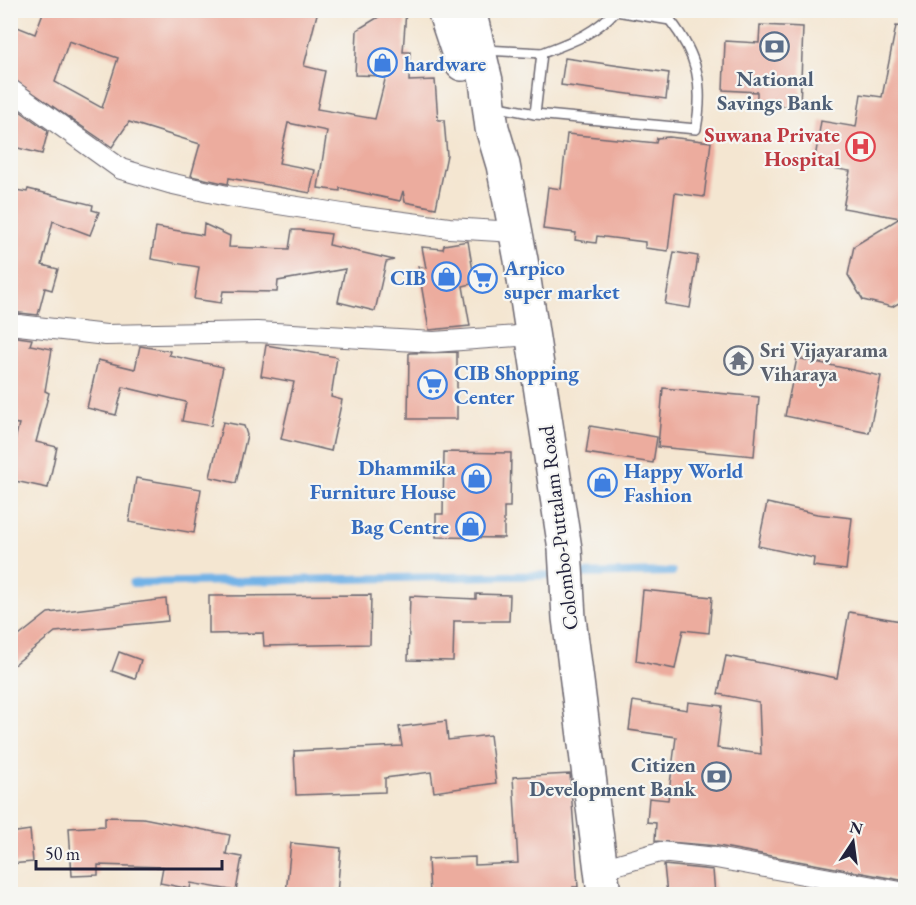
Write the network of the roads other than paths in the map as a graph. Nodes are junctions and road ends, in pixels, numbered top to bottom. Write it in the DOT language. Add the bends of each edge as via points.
graph roads {
  1 [pos="444,10"];
  2 [pos="469,10"];
  3 [pos="616,11"];
  4 [pos="670,15"];
  5 [pos="478,50"];
  6 [pos="542,53"];
  7 [pos="10,89"];
  8 [pos="535,114"];
  9 [pos="491,117"];
  10 [pos="515,232"];
  11 [pos="10,324"];
  12 [pos="532,335"];
  13 [pos="602,882"];
  14 [pos="906,893"];
  1 -- 9 [label="highway, Colombo-Puttalam Road" via="468,84"];
  2 -- 5 [label="highway, Colombo-Puttalam Road"];
  3 -- 4 [label="lane"];
  3 -- 6 [label="lane" via="584,37"];
  4 -- 8 [label="lane" via="688,44 696,72 701,100 696,129"];
  5 -- 6 [label="lane"];
  5 -- 9 [label="highway, Colombo-Puttalam Road"];
  6 -- 8 [label="lane"];
  7 -- 10 [label="street" via="121,169 159,180 227,196 349,215"];
  8 -- 9 [label="lane"];
  9 -- 10 [label="highway, Colombo-Puttalam Road"];
  10 -- 12 [label="highway, Colombo-Puttalam Road"];
  11 -- 12 [label="street" via="106,335 257,332 434,342"];
  12 -- 13 [label="highway, Colombo-Puttalam Road" via="565,549 568,618"];
  13 -- 14 [label="street" via="660,852 716,858"];
}
